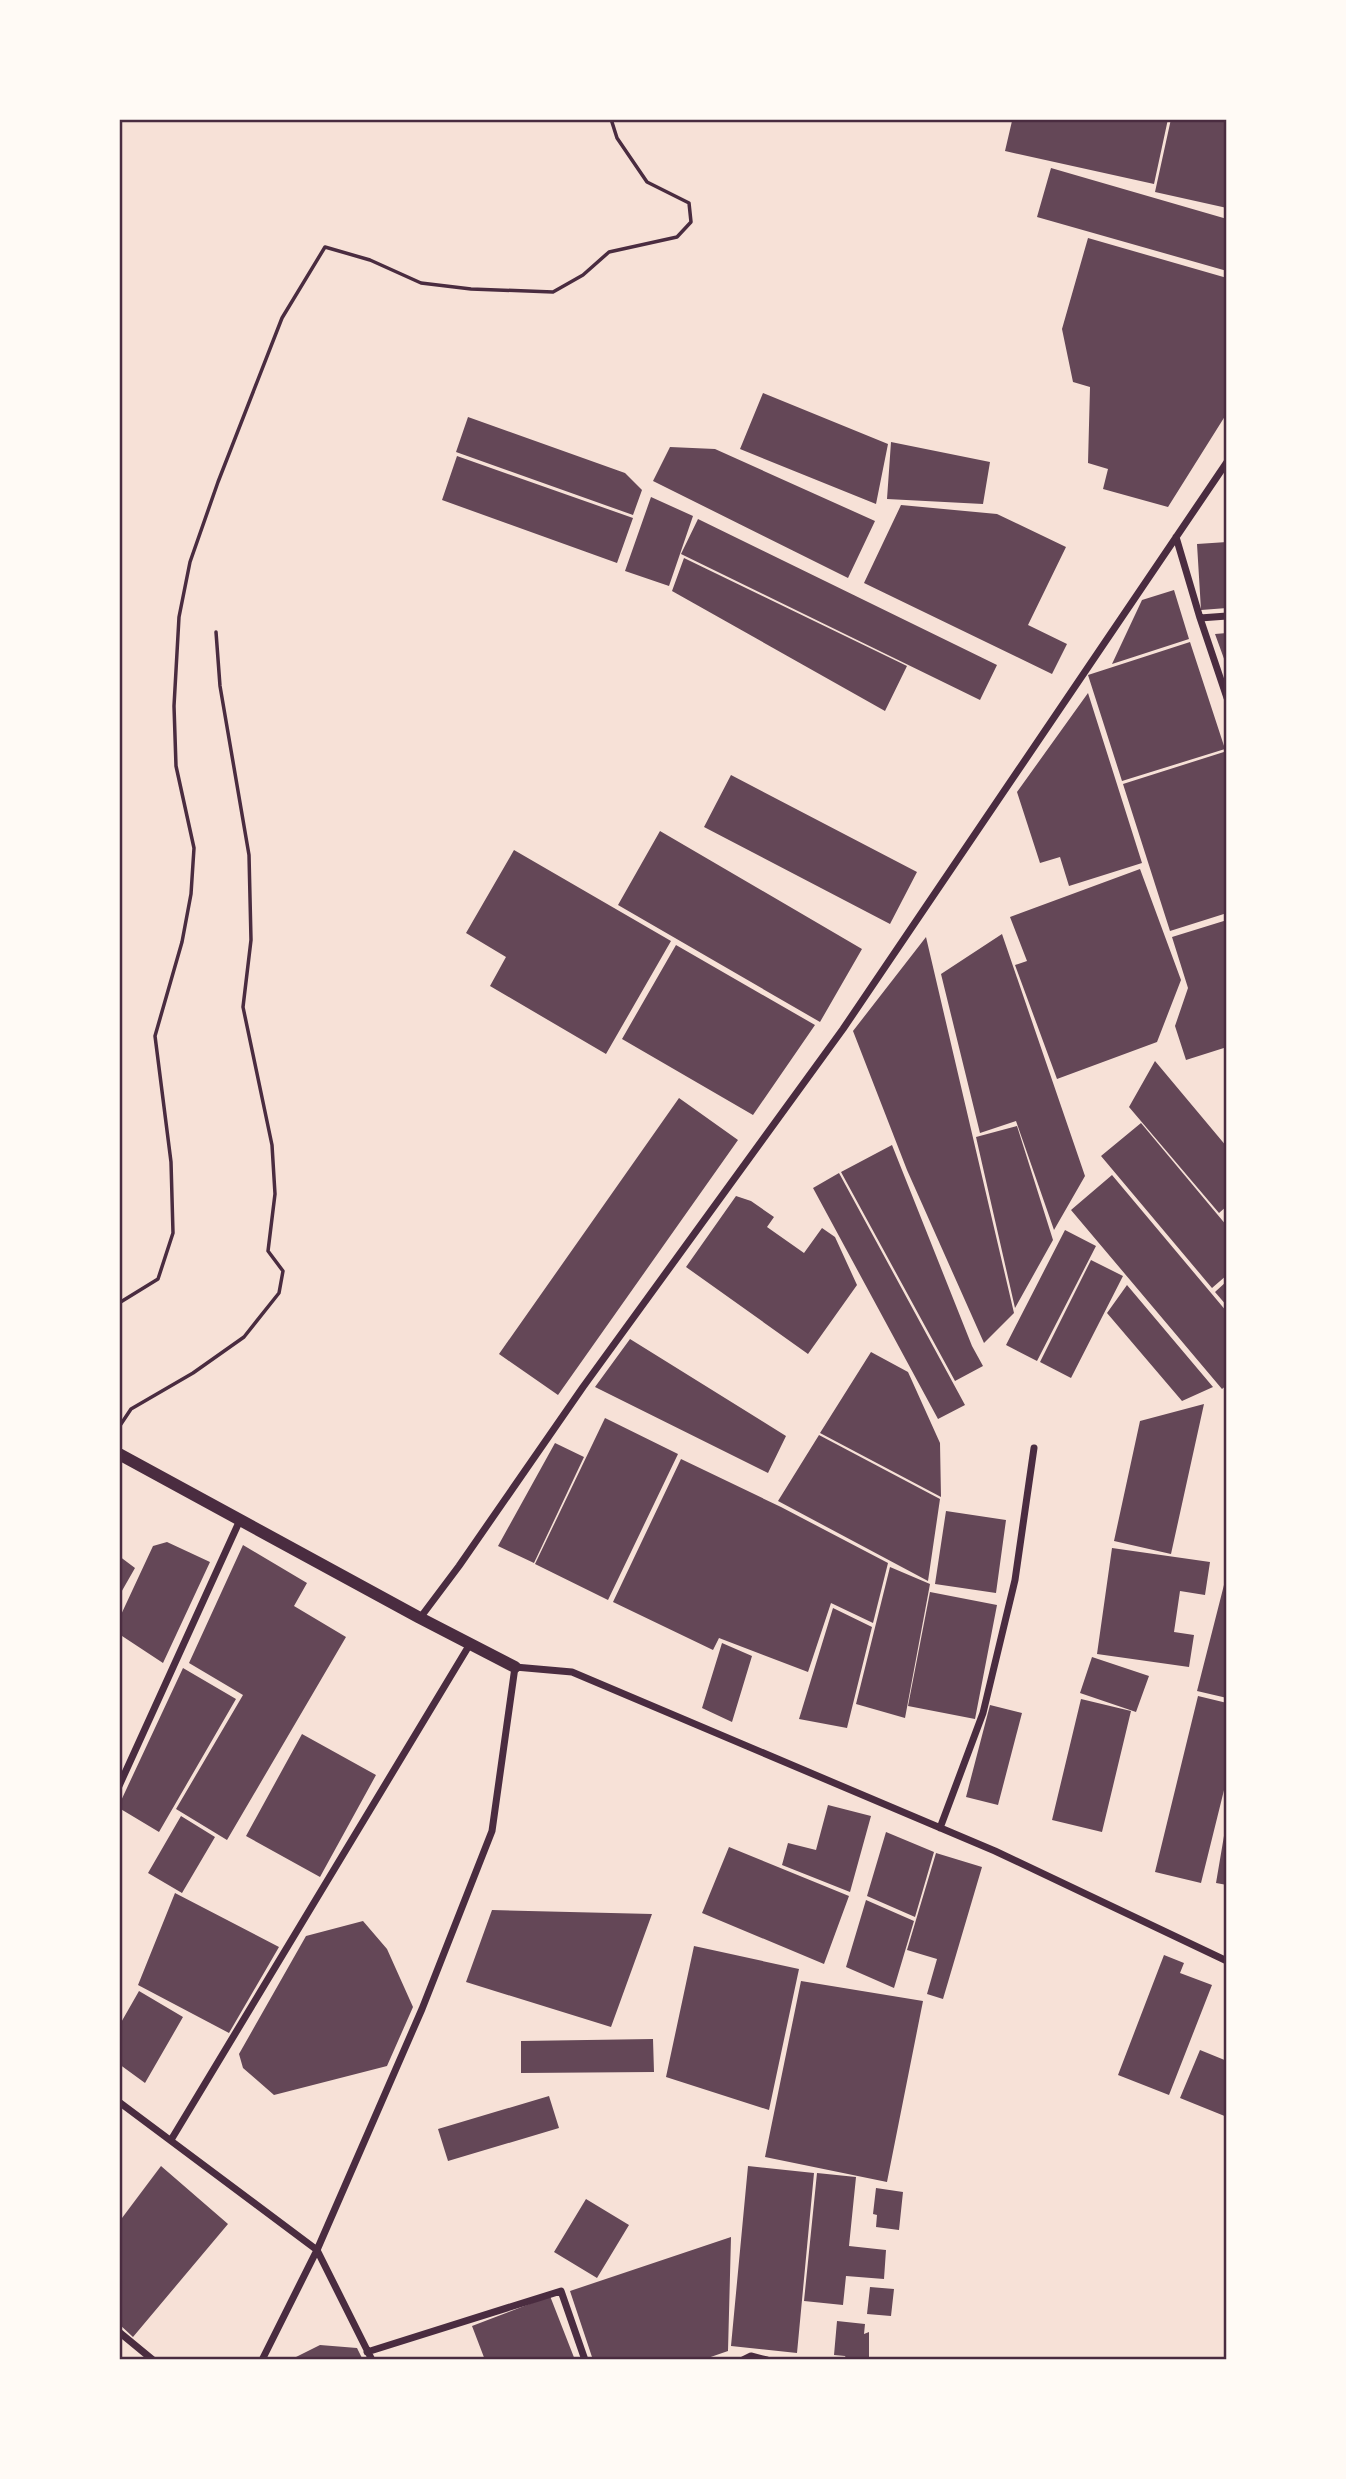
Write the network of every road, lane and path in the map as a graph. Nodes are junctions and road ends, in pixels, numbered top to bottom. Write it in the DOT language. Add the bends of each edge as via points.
graph roads {
  1 [pos="611,119"];
  2 [pos="1226,464"];
  3 [pos="1176,537"];
  4 [pos="1227,616"];
  5 [pos="1200,618"];
  6 [pos="216,632"];
  7 [pos="1227,698"];
  8 [pos="119,1303"];
  9 [pos="119,1427"];
  10 [pos="1034,1448"];
  11 [pos="119,1454"];
  12 [pos="240,1520"];
  13 [pos="419,1618"];
  14 [pos="470,1644"];
  15 [pos="515,1667"];
  16 [pos="119,1786"];
  17 [pos="940,1828"];
  18 [pos="1227,1961"];
  19 [pos="119,2102"];
  20 [pos="171,2140"];
  21 [pos="317,2250"];
  22 [pos="119,2332"];
  23 [pos="367,2352"];
  24 [pos="153,2360"];
  25 [pos="262,2360"];
  26 [pos="372,2360"];
  27 [pos="585,2360"];
  28 [pos="743,2360"];
  29 [pos="767,2360"];
  1 -- 8 [label="path" via="617,138 647,182 689,203 691,222 677,237 609,252 583,275 553,292 421,283 326,247 282,318 190,562 179,617 176,766 194,848 182,942 155,1036 171,1161 173,1233 158,1279"];
  2 -- 3 [label="street"];
  3 -- 5 [label="street"];
  3 -- 13 [label="street" via="844,1029"];
  4 -- 5 [label="street"];
  5 -- 7 [label="street"];
  6 -- 9 [label="path" via="220,686 249,855 251,940 243,1007 272,1145 275,1194 268,1251 283,1271 279,1293 244,1337 131,1409"];
  10 -- 17 [label="street" via="1015,1580 986,1700"];
  11 -- 12 [label="street"];
  12 -- 13 [label="street"];
  12 -- 16 [label="street"];
  13 -- 14 [label="street"];
  14 -- 15 [label="street"];
  14 -- 20 [label="street"];
  15 -- 17 [label="street" via="572,1672"];
  15 -- 21 [label="street" via="492,1831 422,2009"];
  17 -- 18 [label="street"];
  19 -- 20 [label="street"];
  20 -- 21 [label="street"];
  21 -- 23 [label="street"];
  21 -- 25 [label="street"];
  22 -- 24 [label="street"];
  23 -- 26 [label="street"];
  23 -- 27 [label="street" via="561,2291"];
  28 -- 29 [label="street" via="751,2356"];
}
